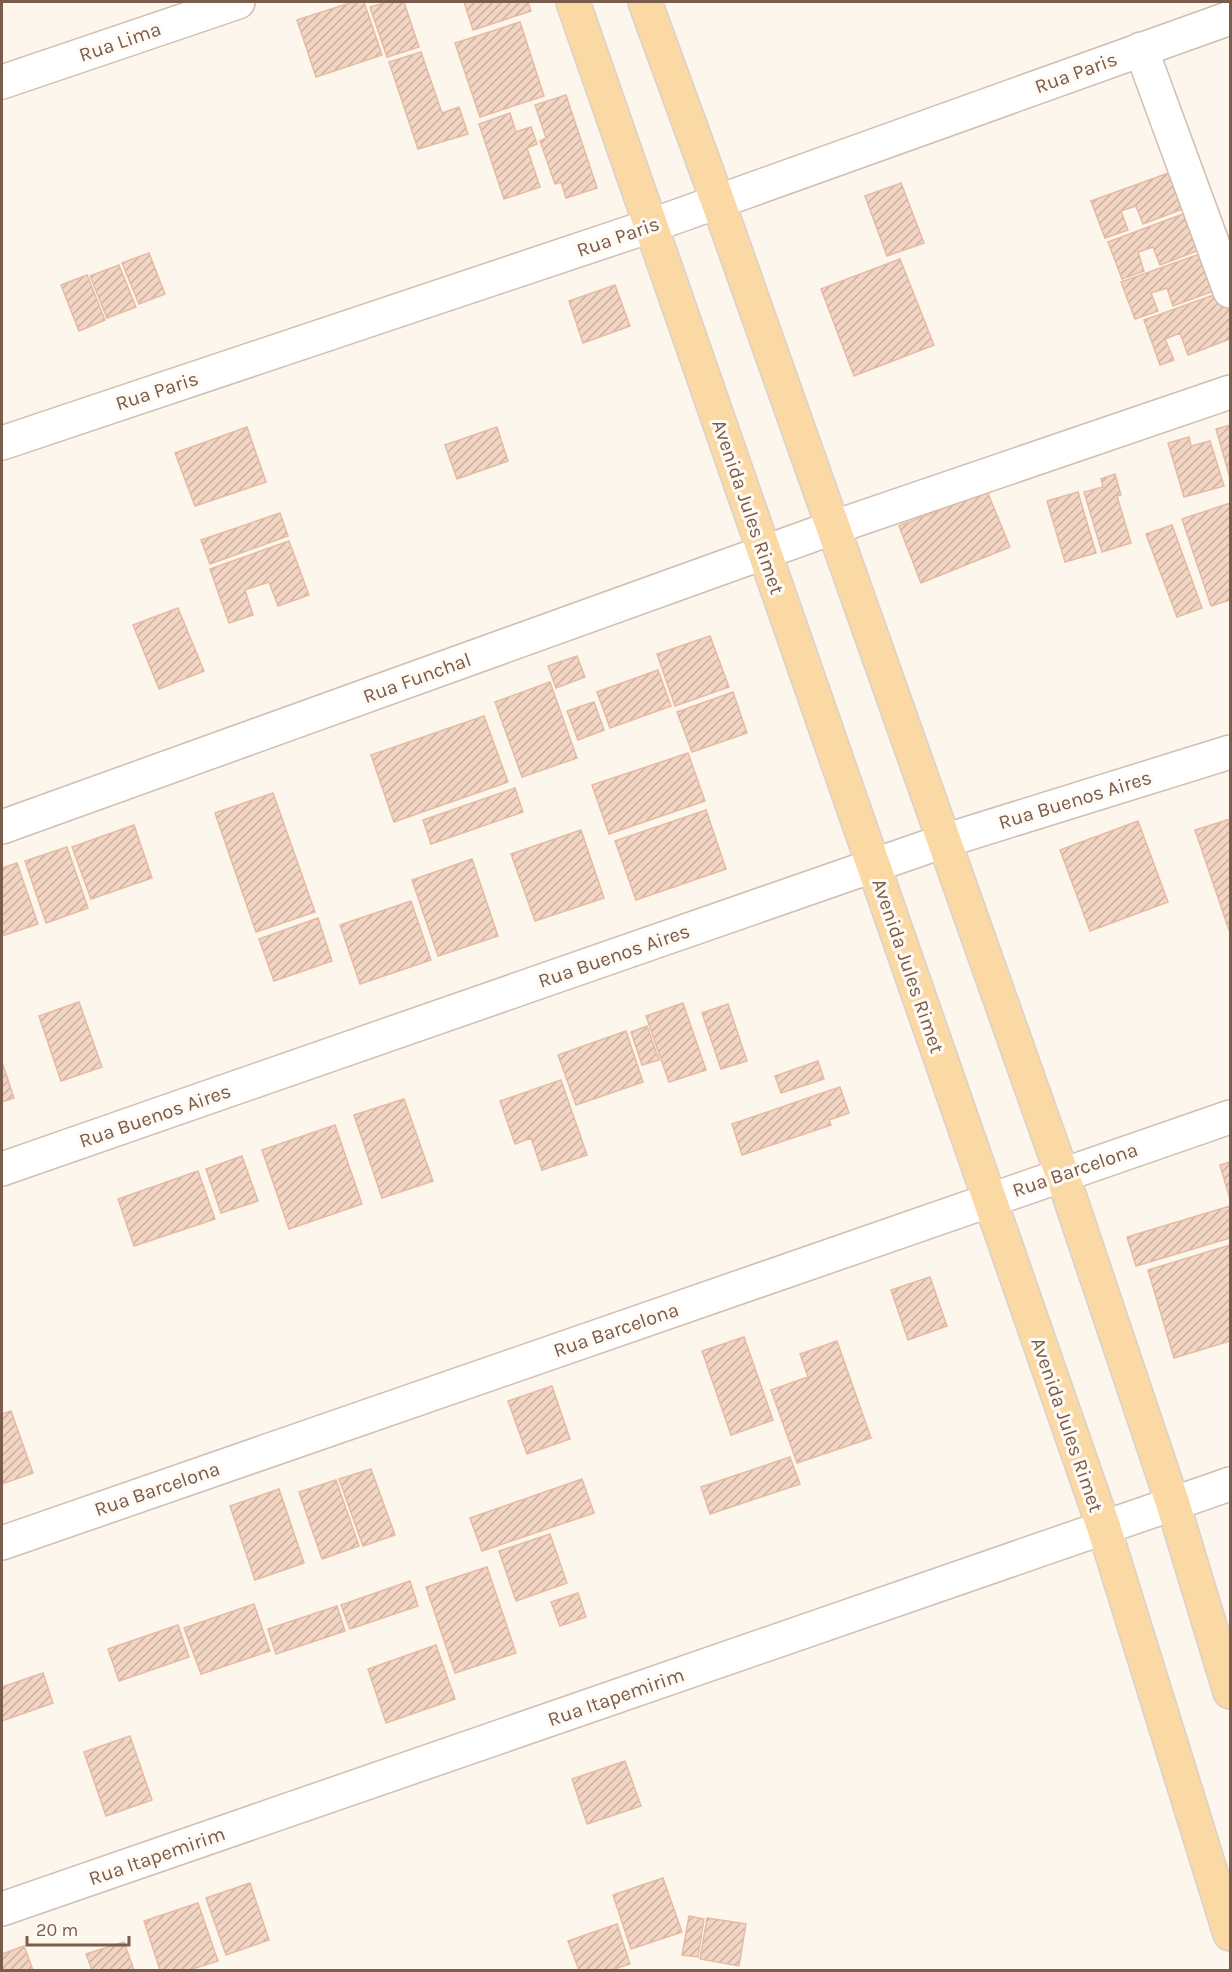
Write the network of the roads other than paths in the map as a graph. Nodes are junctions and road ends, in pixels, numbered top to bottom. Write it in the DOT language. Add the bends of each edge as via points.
graph roads {
  1 [pos="238,2"];
  2 [pos="573,2"];
  3 [pos="645,2"];
  4 [pos="1230,18"];
  5 [pos="1141,49"];
  6 [pos="2,82"];
  7 [pos="718,201"];
  8 [pos="650,226"];
  9 [pos="1230,291"];
  10 [pos="1230,392"];
  11 [pos="2,443"];
  12 [pos="832,528"];
  13 [pos="765,553"];
  14 [pos="1230,752"];
  15 [pos="2,827"];
  16 [pos="944,841"];
  17 [pos="873,866"];
  18 [pos="1230,1117"];
  19 [pos="2,1169"];
  20 [pos="1062,1174"];
  21 [pos="989,1200"];
  22 [pos="1230,1484"];
  23 [pos="1173,1504"];
  24 [pos="1104,1528"];
  25 [pos="2,1543"];
  26 [pos="1230,1692"];
  27 [pos="2,1909"];
  28 [pos="1230,1934"];
  1 -- 6 [label="street, Rua Lima"];
  2 -- 8 [label="main road, Avenida Jules Rimet"];
  3 -- 7 [label="main road"];
  4 -- 5 [label="street, Rua Paris"];
  5 -- 7 [label="street, Rua Paris"];
  5 -- 9 [label="street"];
  7 -- 8 [label="street, Rua Paris"];
  7 -- 12 [label="main road"];
  8 -- 11 [label="street, Rua Paris"];
  8 -- 13 [label="main road, Avenida Jules Rimet"];
  10 -- 12 [label="street, Rua Funchal"];
  12 -- 13 [label="street, Rua Funchal"];
  12 -- 16 [label="main road"];
  13 -- 15 [label="street, Rua Funchal"];
  13 -- 17 [label="main road, Avenida Jules Rimet"];
  14 -- 16 [label="street, Rua Buenos Aires"];
  16 -- 17 [label="street, Rua Buenos Aires"];
  16 -- 20 [label="main road"];
  17 -- 19 [label="street, Rua Buenos Aires"];
  17 -- 21 [label="main road, Avenida Jules Rimet"];
  18 -- 20 [label="street, Rua Barcelona"];
  20 -- 21 [label="street, Rua Barcelona"];
  20 -- 23 [label="main road"];
  21 -- 24 [label="main road, Avenida Jules Rimet"];
  21 -- 25 [label="street, Rua Barcelona"];
  22 -- 23 [label="street, Rua Itapemirim"];
  23 -- 24 [label="street, Rua Itapemirim"];
  23 -- 26 [label="main road"];
  24 -- 27 [label="street, Rua Itapemirim"];
  24 -- 28 [label="main road, Avenida Jules Rimet"];
}
